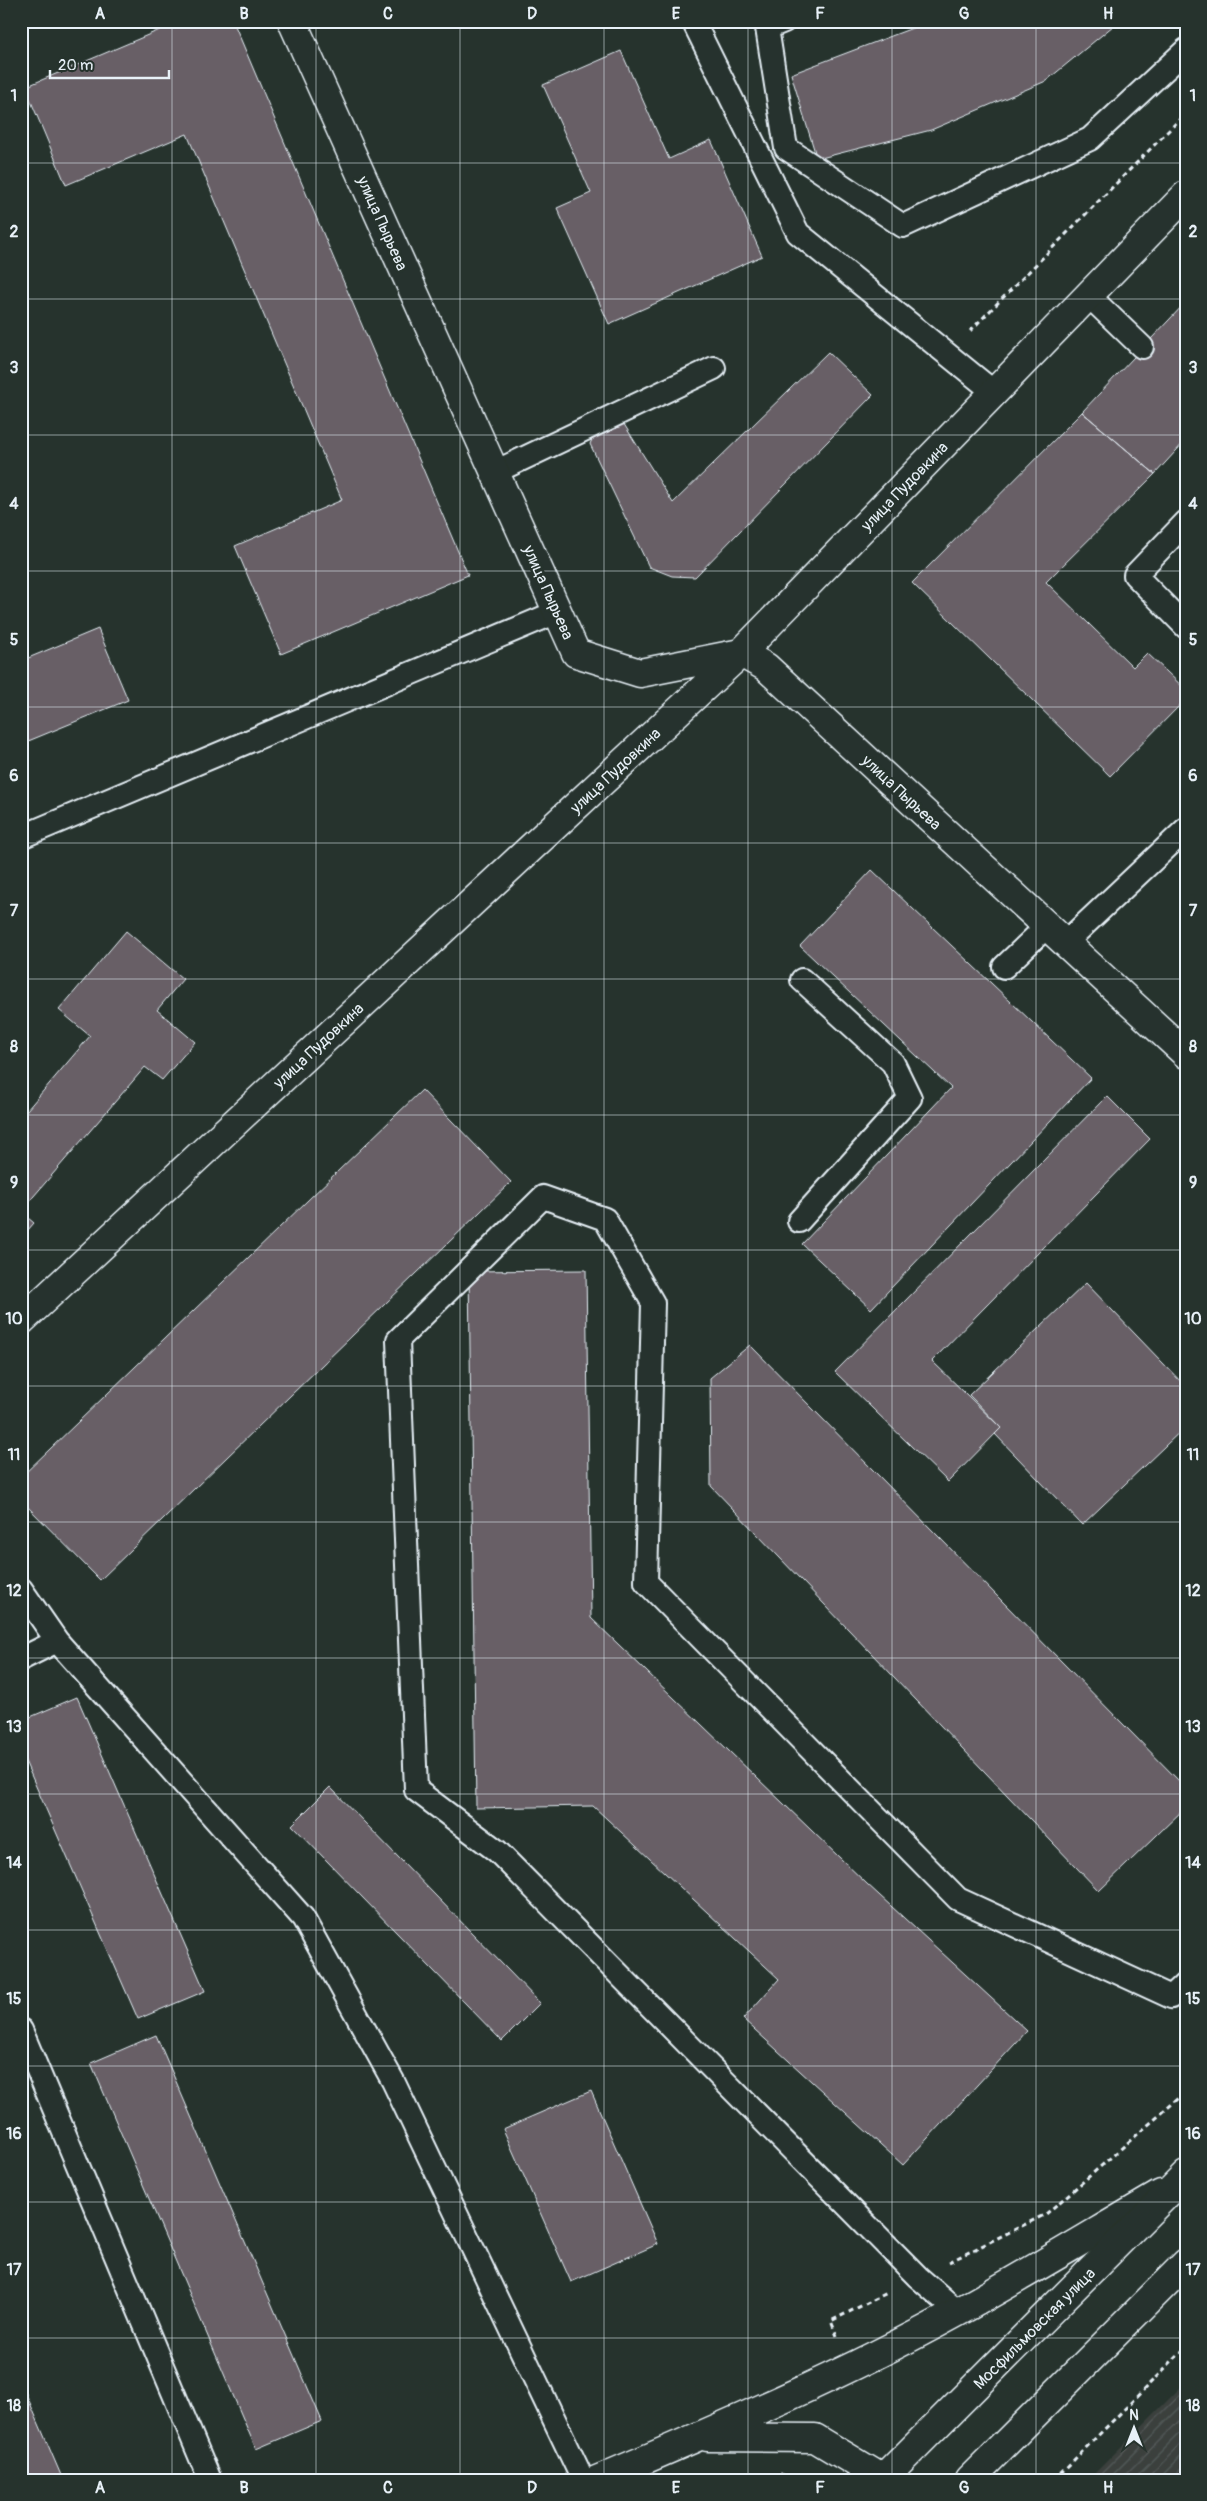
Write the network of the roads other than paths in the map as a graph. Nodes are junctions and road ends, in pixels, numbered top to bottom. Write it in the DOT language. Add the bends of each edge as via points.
graph roads {
  1 [pos="292,21"];
  2 [pos="693,21"];
  3 [pos="784,21"];
  4 [pos="1186,50"];
  5 [pos="1186,195"];
  6 [pos="1089,296"];
  7 [pos="1142,347"];
  8 [pos="714,368"];
  9 [pos="995,393"];
  10 [pos="495,472"];
  11 [pos="1186,522"];
  12 [pos="558,612"];
  13 [pos="1186,627"];
  14 [pos="741,653"];
  15 [pos="1186,829"];
  16 [pos="21,837"];
  17 [pos="1056,934"];
  18 [pos="1004,967"];
  19 [pos="802,980"];
  20 [pos="1186,1054"];
  21 [pos="799,1221"];
  22 [pos="21,1321"];
  23 [pos="21,1589"];
  24 [pos="57,1641"];
  25 [pos="21,1659"];
  26 [pos="1186,1983"];
  27 [pos="21,2030"];
  28 [pos="1181,2180"];
  29 [pos="1186,2263"];
  30 [pos="958,2312"];
  31 [pos="700,2436"];
  32 [pos="883,2479"];
  33 [pos="210,2480"];
  34 [pos="584,2480"];
  35 [pos="597,2480"];
  36 [pos="969,2480"];
  1 -- 10 [label="street, улица Пырьева"];
  2 -- 9 [label="lane" via="798,233"];
  3 -- 4 [label="lane" via="767,28 786,148 903,226 1090,139"];
  5 -- 6 [label="street, улица Пудовкина"];
  6 -- 7 [label="lane"];
  6 -- 9 [label="street, улица Пудовкина"];
  8 -- 10 [label="lane"];
  9 -- 14 [label="street, улица Пудовкина"];
  10 -- 12 [label="street, улица Пырьева"];
  11 -- 13 [label="lane" via="1135,575"];
  12 -- 14 [label="street, улица Пырьева" via="576,653 640,673"];
  12 -- 16 [label="lane"];
  14 -- 17 [label="street, улица Пырьева" via="766,667"];
  14 -- 22 [label="street, улица Пудовкина"];
  15 -- 17 [label="lane"];
  17 -- 18 [label="lane"];
  17 -- 20 [label="street, улица Пырьева"];
  19 -- 21 [label="lane" via="893,1063 910,1098"];
  23 -- 24 [label="lane"];
  24 -- 25 [label="lane"];
  24 -- 34 [label="lane" via="303,1918 393,2081"];
  26 -- 30 [label="lane" via="1171,1997 958,1899 646,1582 652,1303 605,1218 543,1197 398,1340 416,1790 497,1851 918,2277"];
  27 -- 33 [label="lane"];
  28 -- 30 [label="street"];
  28 -- 32 [label="street, Мосфильмовская улица"];
  29 -- 36 [label="street"];
  30 -- 31 [label="street" via="850,2367"];
  31 -- 32 [label="street" via="815,2438"];
  31 -- 35 [label="street"];
}
